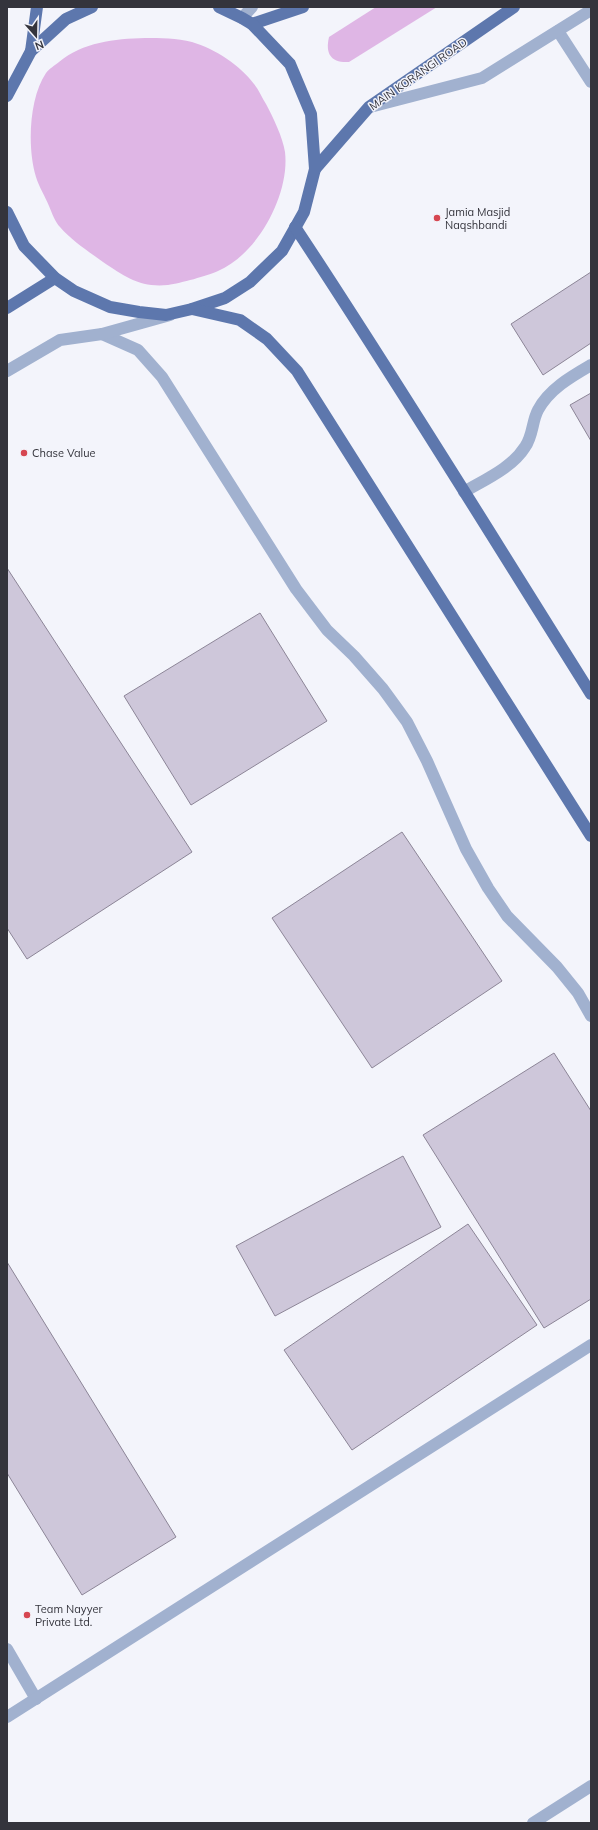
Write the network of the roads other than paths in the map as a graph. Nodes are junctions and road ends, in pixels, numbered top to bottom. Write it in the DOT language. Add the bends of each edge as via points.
graph roads {
  1 [pos="36,7"];
  2 [pos="92,7"];
  3 [pos="220,7"];
  4 [pos="252,7"];
  5 [pos="303,7"];
  6 [pos="514,7"];
  7 [pos="587,10"];
  8 [pos="247,21"];
  9 [pos="558,31"];
  10 [pos="31,51"];
  11 [pos="590,77"];
  12 [pos="7,94"];
  13 [pos="369,108"];
  14 [pos="315,169"];
  15 [pos="7,212"];
  16 [pos="295,227"];
  17 [pos="55,278"];
  18 [pos="7,308"];
  19 [pos="192,309"];
  20 [pos="102,334"];
  21 [pos="591,364"];
  22 [pos="7,371"];
  23 [pos="464,492"];
  24 [pos="591,694"];
  25 [pos="591,836"];
  26 [pos="591,1016"];
  27 [pos="591,1345"];
  28 [pos="7,1649"];
  29 [pos="36,1699"];
  30 [pos="7,1717"];
  31 [pos="591,1786"];
  32 [pos="533,1823"];
  1 -- 10 [label="main road"];
  2 -- 10 [label="main road" via="66,19"];
  3 -- 8 [label="main road"];
  4 -- 8 [label="street"];
  5 -- 8 [label="main road"];
  6 -- 13 [label="main road, MAIN KORANGI ROAD"];
  7 -- 9 [label="street"];
  8 -- 14 [label="main road" via="290,64 311,114"];
  9 -- 11 [label="street"];
  9 -- 13 [label="street" via="482,78"];
  10 -- 12 [label="main road"];
  13 -- 14 [label="main road, MAIN KORANGI ROAD"];
  14 -- 16 [label="main road" via="304,212"];
  15 -- 17 [label="main road" via="24,246"];
  16 -- 19 [label="main road" via="282,251 250,282 225,298"];
  16 -- 23 [label="main road" via="341,295"];
  17 -- 18 [label="main road"];
  17 -- 19 [label="main road" via="74,291 110,307 166,315"];
  19 -- 20 [label="street"];
  19 -- 25 [label="main road" via="240,320 267,339 297,371"];
  20 -- 22 [label="street" via="60,340"];
  20 -- 26 [label="street" via="138,350 162,377 296,589 327,630 383,689 406,722 427,760 466,849 495,899 507,916 557,967 578,993"];
  21 -- 23 [label="street" via="564,381 546,398 537,410 525,448 511,463"];
  23 -- 24 [label="main road"];
  27 -- 29 [label="street"];
  28 -- 29 [label="street"];
  29 -- 30 [label="street"];
  31 -- 32 [label="street"];
}
